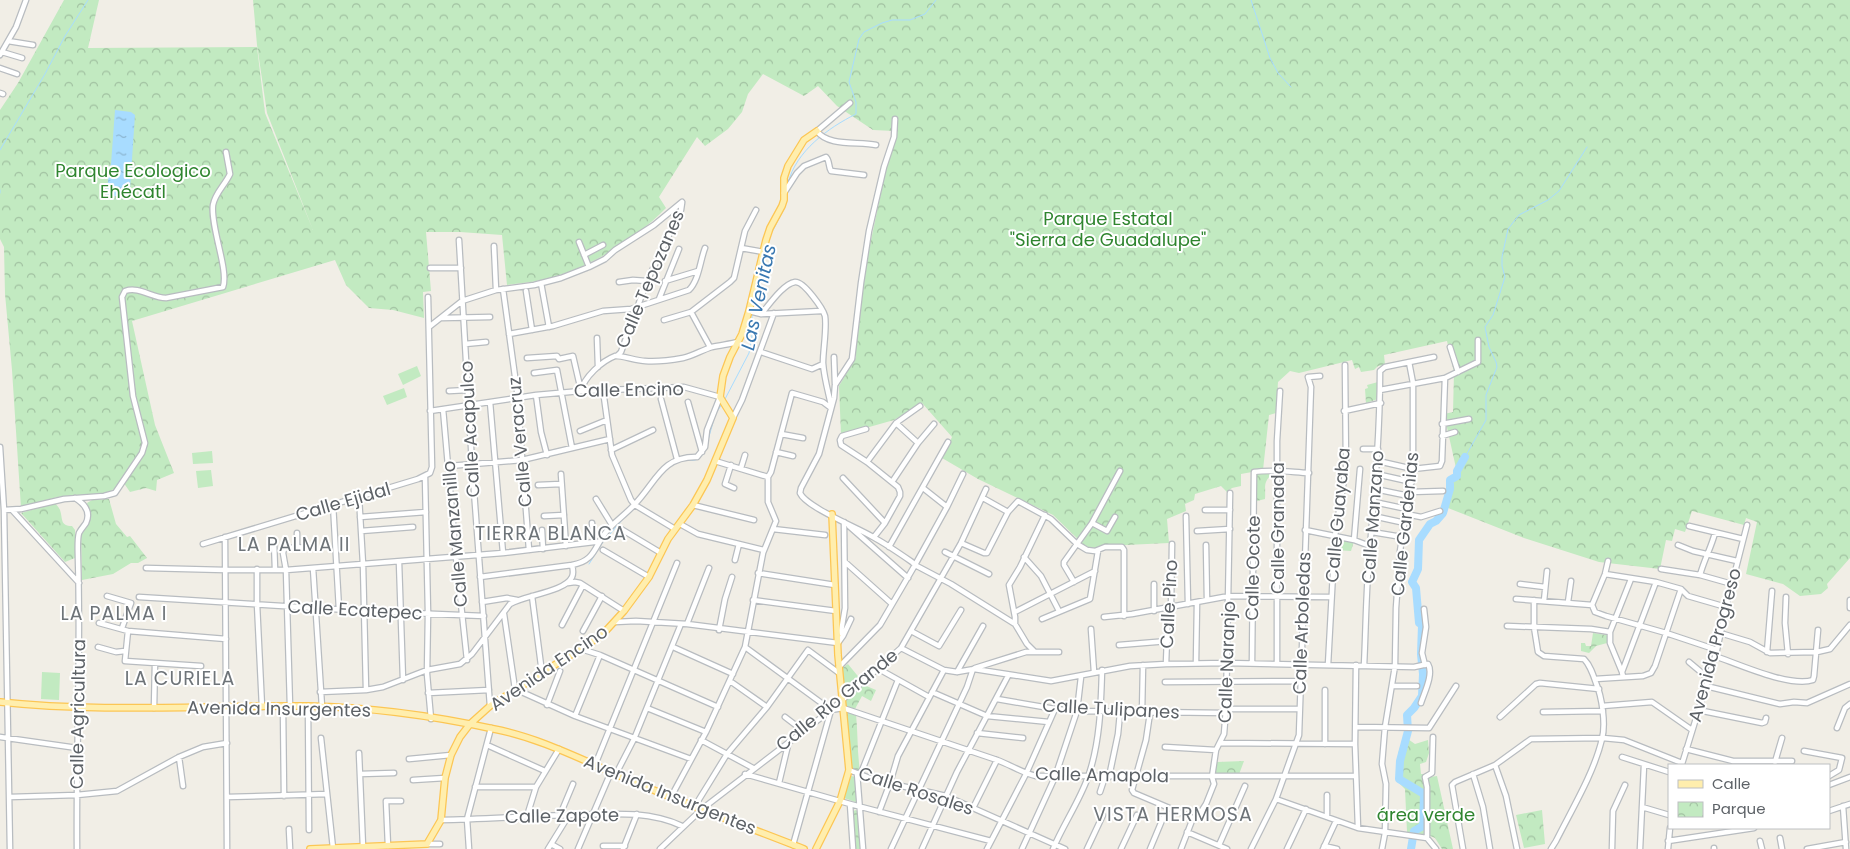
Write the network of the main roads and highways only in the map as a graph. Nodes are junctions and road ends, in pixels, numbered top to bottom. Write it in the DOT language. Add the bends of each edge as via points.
graph roads {
  1 [pos="820,134"];
  2 [pos="832,514"];
  3 [pos="0,702"];
  4 [pos="470,724"];
  5 [pos="407,847"];
  6 [pos="333,848"];
  7 [pos="377,848"];
  8 [pos="310,849"];
  9 [pos="804,849"];
  10 [pos="816,849"];
  1 -- 4 [label="main road, Avenida Encino" via="804,140 788,166 784,178 784,200 770,228 751,311 723,376 722,400 732,418 693,505 661,553 649,578 602,635 515,689"];
  2 -- 10 [label="main road" via="839,670 849,770 840,801"];
  3 -- 4 [label="main road, Avenida Insurgentes" via="154,708 308,706"];
  4 -- 5 [label="main road, Avenida Encino" via="451,755 441,820 427,844"];
  4 -- 9 [label="main road, Avenida Insurgentes" via="527,737"];
  5 -- 7 [label="main road"];
  6 -- 7 [label="main road"];
  6 -- 8 [label="main road"];
}
